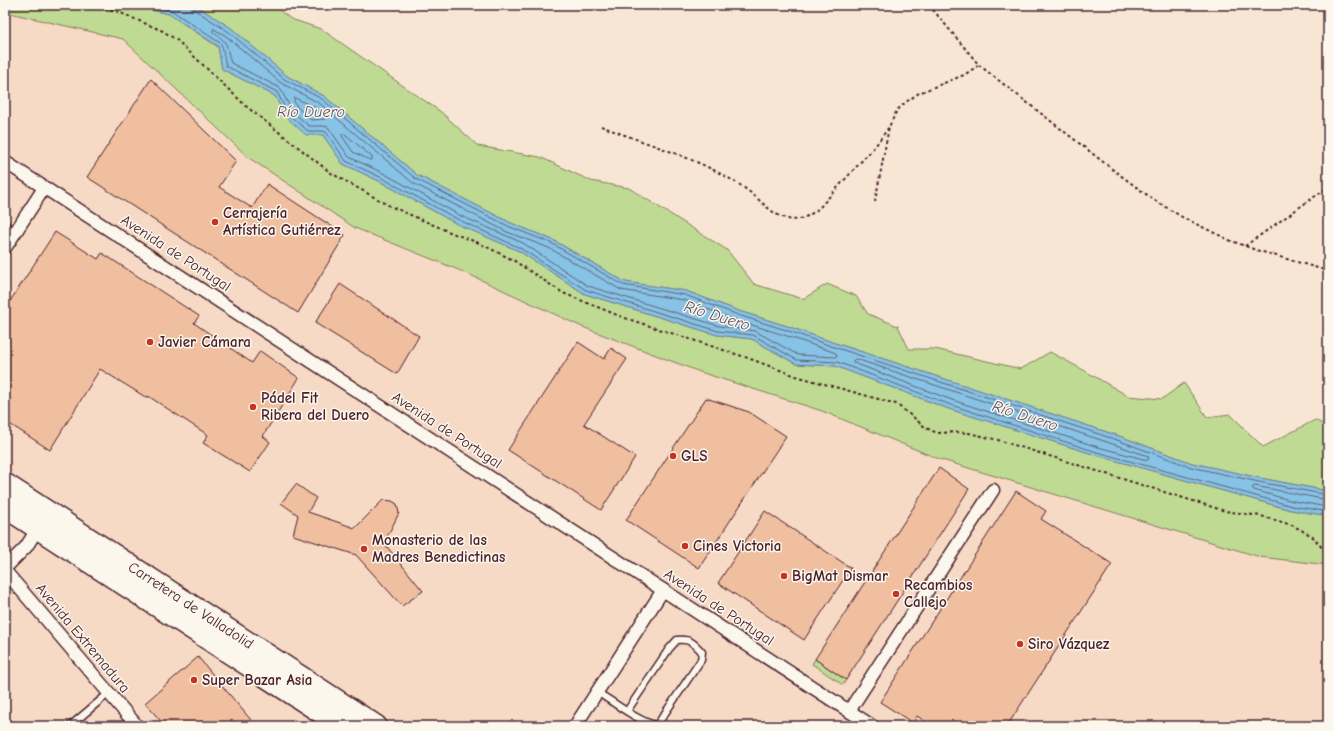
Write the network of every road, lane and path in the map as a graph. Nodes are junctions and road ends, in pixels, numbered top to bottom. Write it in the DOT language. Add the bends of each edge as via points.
graph roads {
  1 [pos="94,5"];
  2 [pos="929,5"];
  3 [pos="979,65"];
  4 [pos="601,126"];
  5 [pos="889,127"];
  6 [pos="5,162"];
  7 [pos="44,188"];
  8 [pos="1328,188"];
  9 [pos="875,202"];
  10 [pos="5,224"];
  11 [pos="14,234"];
  12 [pos="1246,246"];
  13 [pos="5,248"];
  14 [pos="1328,271"];
  15 [pos="5,484"];
  16 [pos="993,490"];
  17 [pos="5,507"];
  18 [pos="38,528"];
  19 [pos="1328,550"];
  20 [pos="5,569"];
  21 [pos="663,590"];
  22 [pos="109,692"];
  23 [pos="597,692"];
  24 [pos="627,711"];
  25 [pos="849,711"];
  26 [pos="71,726"];
  27 [pos="138,726"];
  28 [pos="342,726"];
  29 [pos="376,726"];
  30 [pos="575,726"];
  31 [pos="872,726"];
  1 -- 19 [label="path" via="116,11 163,31 178,41 247,107 331,173 390,206 513,260 563,293 622,317 796,376 896,404 937,434 969,433 998,440 1225,511 1261,516 1292,525 1312,536 1324,550"];
  2 -- 3 [label="path"];
  3 -- 5 [label="path" via="964,75 906,102 897,110"];
  3 -- 12 [label="path" via="1154,200 1205,230"];
  4 -- 5 [label="path" via="721,174 789,220 796,220 815,212"];
  5 -- 9 [label="path"];
  6 -- 7 [label="street, Avenida de Portugal"];
  7 -- 11 [label="street"];
  7 -- 21 [label="street, Avenida de Portugal"];
  8 -- 12 [label="path"];
  10 -- 11 [label="lane"];
  11 -- 13 [label="street"];
  12 -- 14 [label="path"];
  15 -- 29 [label="highway, Carretera de Valladolid"];
  16 -- 25 [label="street"];
  17 -- 18 [label="highway, Carretera de Valladolid"];
  18 -- 20 [label="street, Avenida Extremadura" via="26,547"];
  18 -- 28 [label="highway, Carretera de Valladolid"];
  20 -- 22 [label="street, Avenida Extremadura"];
  21 -- 23 [label="street"];
  21 -- 25 [label="street, Avenida de Portugal"];
  22 -- 26 [label="lane"];
  22 -- 27 [label="street, Avenida Extremadura"];
  23 -- 24 [label="lane"];
  23 -- 30 [label="street"];
  24 -- 24 [label="lane" via="649,724 657,725 701,660 702,652 687,640 677,640"];
  25 -- 31 [label="street, Avenida de Portugal"];
}
